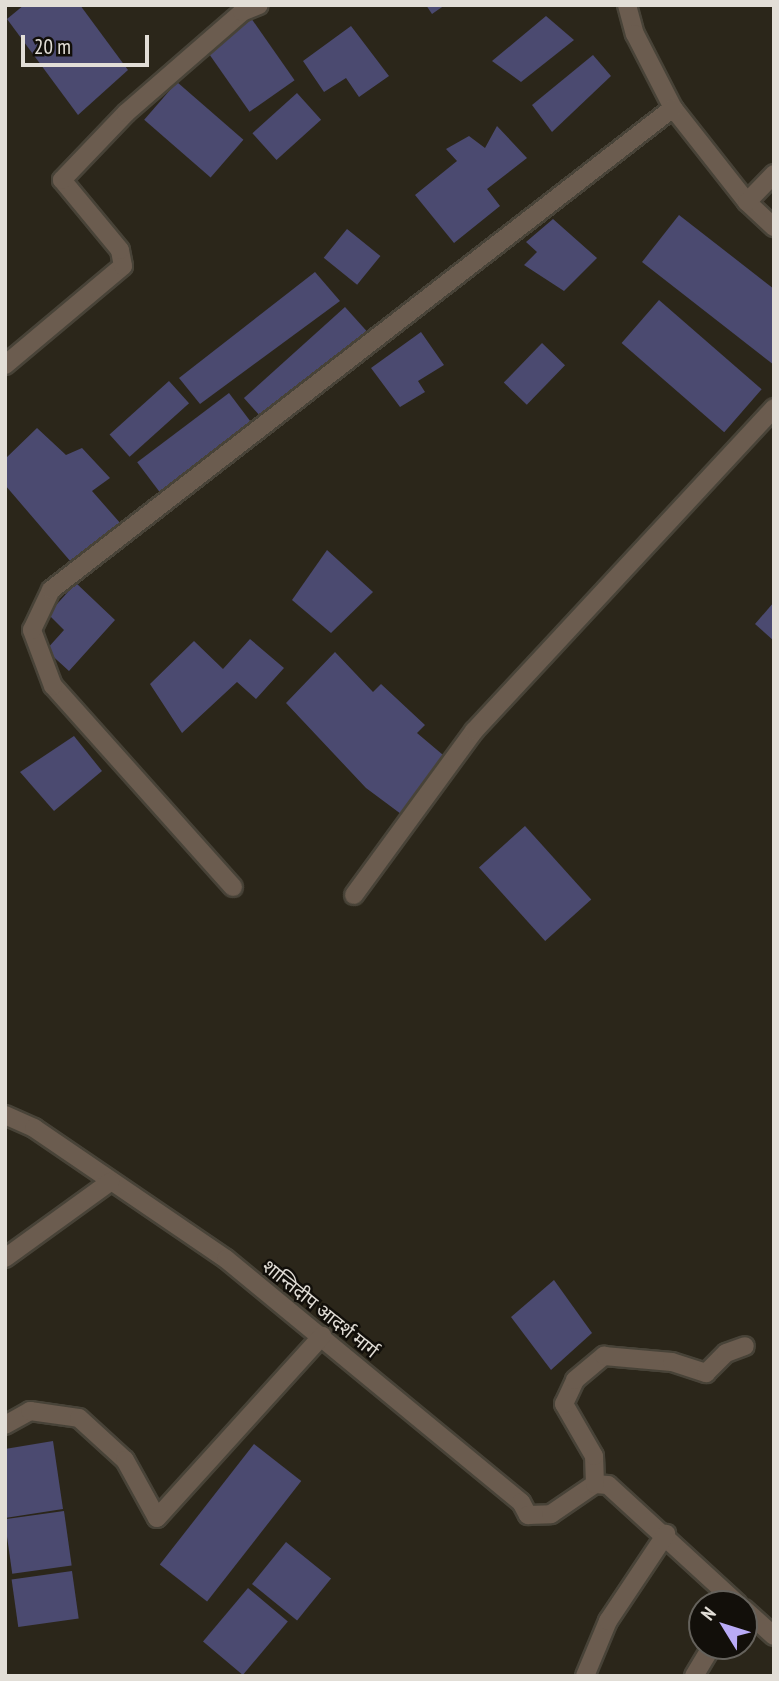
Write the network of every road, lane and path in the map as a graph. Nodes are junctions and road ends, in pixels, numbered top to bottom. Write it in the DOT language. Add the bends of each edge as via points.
graph roads {
  1 [pos="260,5"];
  2 [pos="627,5"];
  3 [pos="673,108"];
  4 [pos="774,174"];
  5 [pos="747,202"];
  6 [pos="774,227"];
  7 [pos="5,365"];
  8 [pos="774,408"];
  9 [pos="233,887"];
  10 [pos="354,895"];
  11 [pos="5,1115"];
  12 [pos="110,1182"];
  13 [pos="5,1258"];
  14 [pos="322,1336"];
  15 [pos="745,1346"];
  16 [pos="5,1425"];
  17 [pos="595,1484"];
  18 [pos="666,1534"];
  19 [pos="724,1590"];
  20 [pos="758,1622"];
  21 [pos="774,1636"];
  22 [pos="704,1660"];
  23 [pos="586,1676"];
  24 [pos="694,1676"];
  1 -- 7 [label="street" via="242,12 137,104 62,180 120,250 123,266"];
  2 -- 3 [label="street" via="635,34"];
  3 -- 5 [label="street"];
  3 -- 9 [label="street" via="51,590 32,630 53,686"];
  4 -- 5 [label="street"];
  5 -- 6 [label="street"];
  8 -- 10 [label="street" via="474,731"];
  11 -- 12 [label="street, शान्तिदीप आदर्श मार्ग" via="34,1128"];
  12 -- 13 [label="street"];
  12 -- 14 [label="street, शान्तिदीप आदर्श मार्ग" via="226,1259"];
  14 -- 16 [label="street" via="157,1518 125,1460 79,1418 30,1411"];
  14 -- 17 [label="street, शान्तिदीप आदर्श मार्ग" via="521,1502 528,1515 551,1514"];
  15 -- 17 [label="street" via="726,1353 706,1373 672,1362 604,1356 575,1381 564,1404 594,1456"];
  17 -- 18 [label="street" via="608,1485"];
  18 -- 19 [label="street"];
  18 -- 23 [label="street" via="608,1621"];
  20 -- 21 [label="street"];
  22 -- 24 [label="street"];
}
